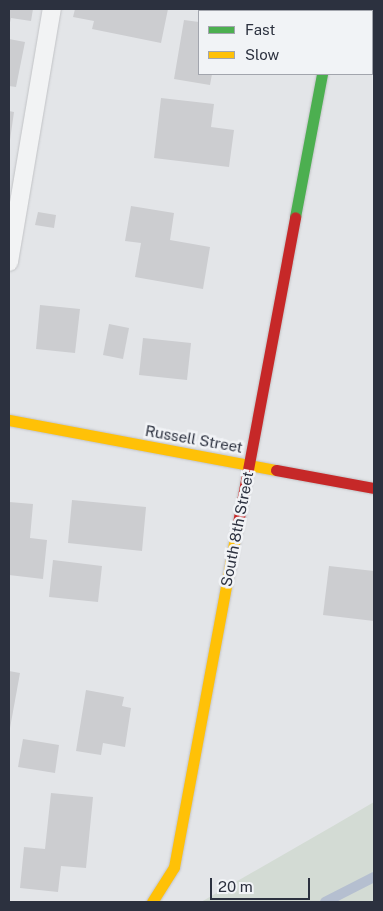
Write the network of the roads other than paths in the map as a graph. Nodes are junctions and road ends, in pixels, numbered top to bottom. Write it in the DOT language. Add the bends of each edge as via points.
graph roads {
  1 [pos="52,9"];
  2 [pos="322,75"];
  3 [pos="9,262"];
  4 [pos="9,420"];
  5 [pos="249,465"];
  6 [pos="374,488"];
  7 [pos="152,902"];
  1 -- 3 [label="lane"];
  2 -- 5 [label="street, South 8th Street"];
  4 -- 5 [label="street, Russell Street"];
  5 -- 6 [label="street, Russell Street"];
  5 -- 7 [label="street, South 8th Street" via="174,867"];
}
